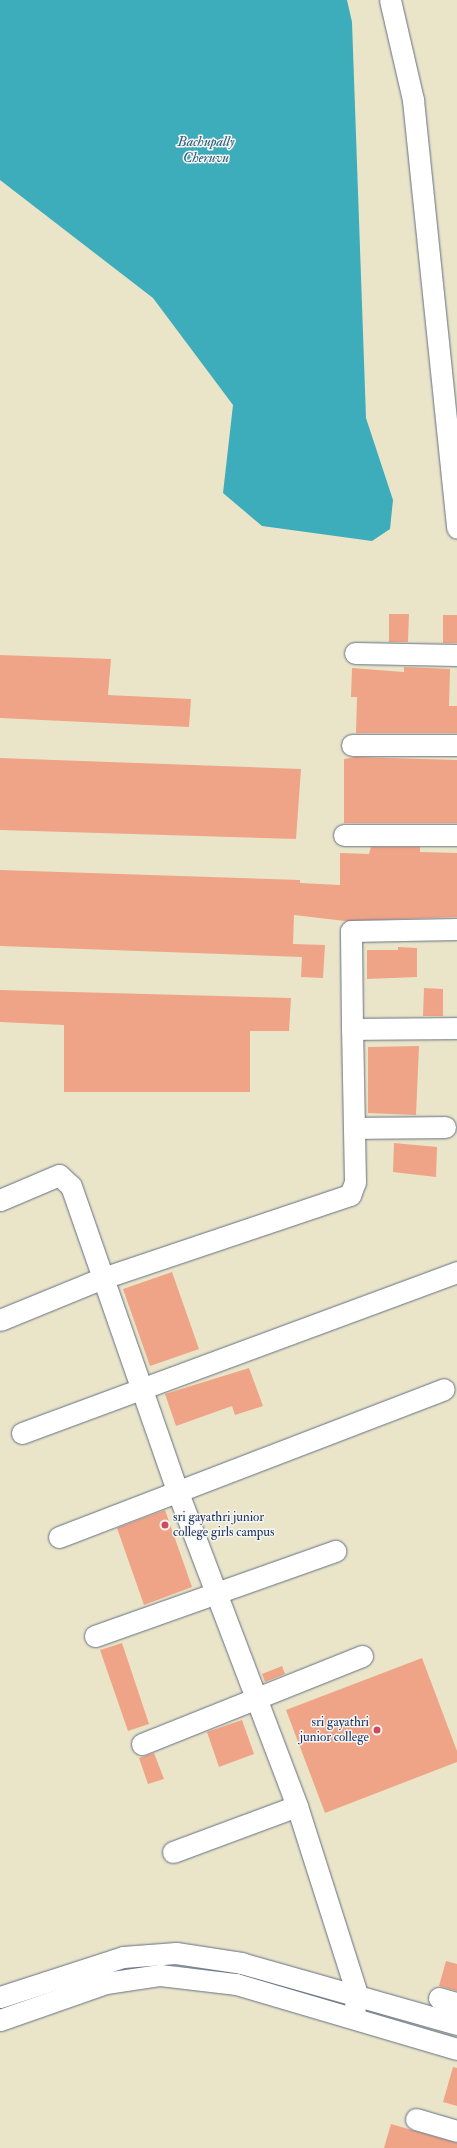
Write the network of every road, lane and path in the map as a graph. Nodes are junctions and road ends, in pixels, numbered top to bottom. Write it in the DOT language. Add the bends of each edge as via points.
graph roads {
  1 [pos="390,0"];
  2 [pos="457,528"];
  3 [pos="355,653"];
  4 [pos="457,655"];
  5 [pos="457,745"];
  6 [pos="352,746"];
  7 [pos="344,835"];
  8 [pos="457,835"];
  9 [pos="457,929"];
  10 [pos="457,1028"];
  11 [pos="352,1029"];
  12 [pos="445,1127"];
  13 [pos="354,1128"];
  14 [pos="0,1200"];
  15 [pos="457,1272"];
  16 [pos="103,1278"];
  17 [pos="0,1320"];
  18 [pos="141,1387"];
  19 [pos="444,1389"];
  20 [pos="22,1433"];
  21 [pos="177,1490"];
  22 [pos="59,1537"];
  23 [pos="335,1552"];
  24 [pos="215,1592"];
  25 [pos="95,1636"];
  26 [pos="362,1656"];
  27 [pos="257,1698"];
  28 [pos="142,1744"];
  29 [pos="297,1806"];
  30 [pos="173,1852"];
  31 [pos="357,1994"];
  32 [pos="0,1997"];
  33 [pos="353,2018"];
  34 [pos="0,2020"];
  35 [pos="457,2024"];
  36 [pos="457,2049"];
  37 [pos="416,2119"];
  38 [pos="457,2131"];
  1 -- 2 [label="street" via="413,100"];
  3 -- 4 [label="street"];
  5 -- 6 [label="street"];
  7 -- 8 [label="street"];
  9 -- 11 [label="street" via="351,931"];
  10 -- 11 [label="street"];
  11 -- 13 [label="street"];
  12 -- 13 [label="street"];
  13 -- 16 [label="street" via="355,1182 350,1195"];
  14 -- 16 [label="street" via="59,1176 71,1186"];
  15 -- 18 [label="street"];
  16 -- 17 [label="street"];
  16 -- 18 [label="street"];
  18 -- 20 [label="street"];
  18 -- 21 [label="street"];
  19 -- 21 [label="street"];
  21 -- 22 [label="street"];
  21 -- 24 [label="street"];
  23 -- 24 [label="street"];
  24 -- 25 [label="street"];
  24 -- 27 [label="street"];
  26 -- 27 [label="street"];
  27 -- 28 [label="street"];
  27 -- 29 [label="street"];
  29 -- 30 [label="street"];
  29 -- 31 [label="street"];
  31 -- 32 [label="street" via="241,1963 176,1953 124,1957"];
  31 -- 33 [label="street"];
  31 -- 35 [label="street"];
  33 -- 34 [label="street" via="236,1984 160,1975 106,1984"];
  33 -- 36 [label="street"];
  37 -- 38 [label="street"];
}
